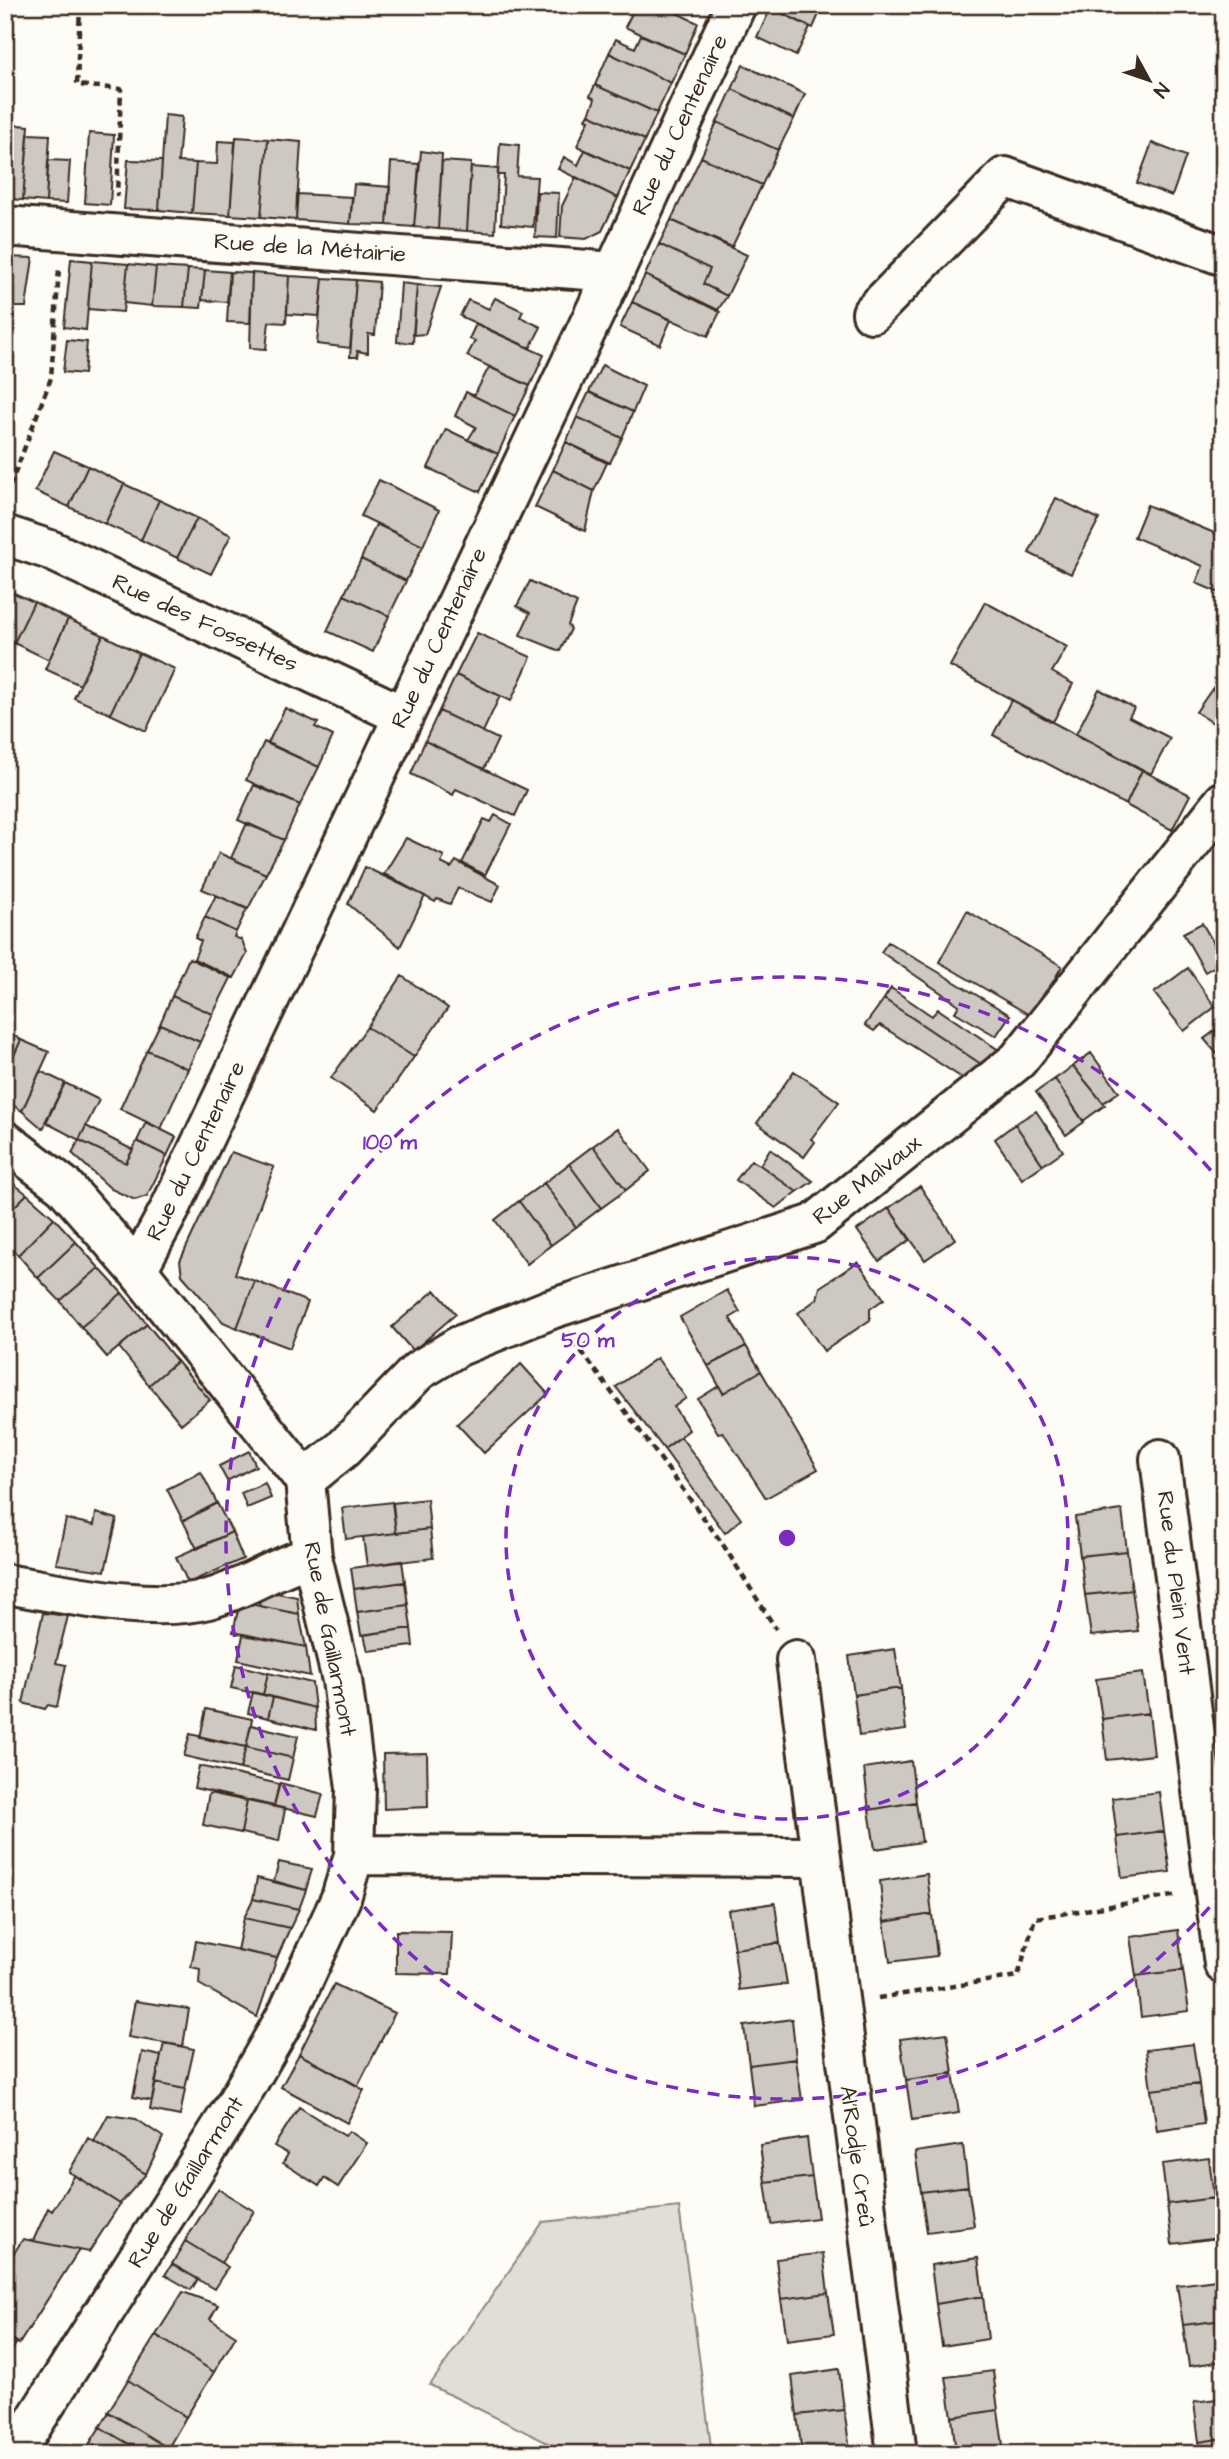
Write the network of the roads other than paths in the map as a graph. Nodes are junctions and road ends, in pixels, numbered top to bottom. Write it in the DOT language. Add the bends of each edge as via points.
graph roads {
  1 [pos="736,5"];
  2 [pos="5,226"];
  3 [pos="1224,256"];
  4 [pos="614,272"];
  5 [pos="872,313"];
  6 [pos="5,535"];
  7 [pos="402,715"];
  8 [pos="1224,801"];
  9 [pos="5,1141"];
  10 [pos="137,1269"];
  11 [pos="1160,1459"];
  12 [pos="305,1480"];
  13 [pos="312,1557"];
  14 [pos="5,1584"];
  15 [pos="796,1660"];
  16 [pos="1208,1706"];
  17 [pos="354,1855"];
  18 [pos="821,1857"];
  19 [pos="1224,1964"];
  20 [pos="15,2454"];
  21 [pos="897,2454"];
  1 -- 4 [label="street, Rue du Centenaire"];
  2 -- 4 [label="street, Rue de la Métairie"];
  3 -- 5 [label="street" via="1005,177"];
  4 -- 7 [label="street, Rue du Centenaire"];
  6 -- 7 [label="street, Rue des Fossettes" via="50,550"];
  7 -- 10 [label="street, Rue du Centenaire" via="169,1211"];
  8 -- 12 [label="street, Rue Malvaux" via="1018,1060 814,1224 551,1309 459,1346 418,1371 343,1449"];
  9 -- 10 [label="street" via="64,1186"];
  10 -- 12 [label="street"];
  11 -- 16 [label="street, Rue du Plein Vent"];
  12 -- 13 [label="street, Rue de Gaillarmont"];
  13 -- 14 [label="street" via="287,1563 207,1599 131,1603"];
  13 -- 17 [label="street, Rue de Gaillarmont" via="342,1679 356,1788"];
  15 -- 18 [label="street, Al'Rodje Creû"];
  16 -- 19 [label="street, Rue du Plein Vent" via="1214,1890"];
  17 -- 18 [label="street"];
  17 -- 20 [label="street, Rue de Gaillarmont" via="341,1898 281,2025"];
  18 -- 21 [label="street, Al'Rodje Creû"];
}
